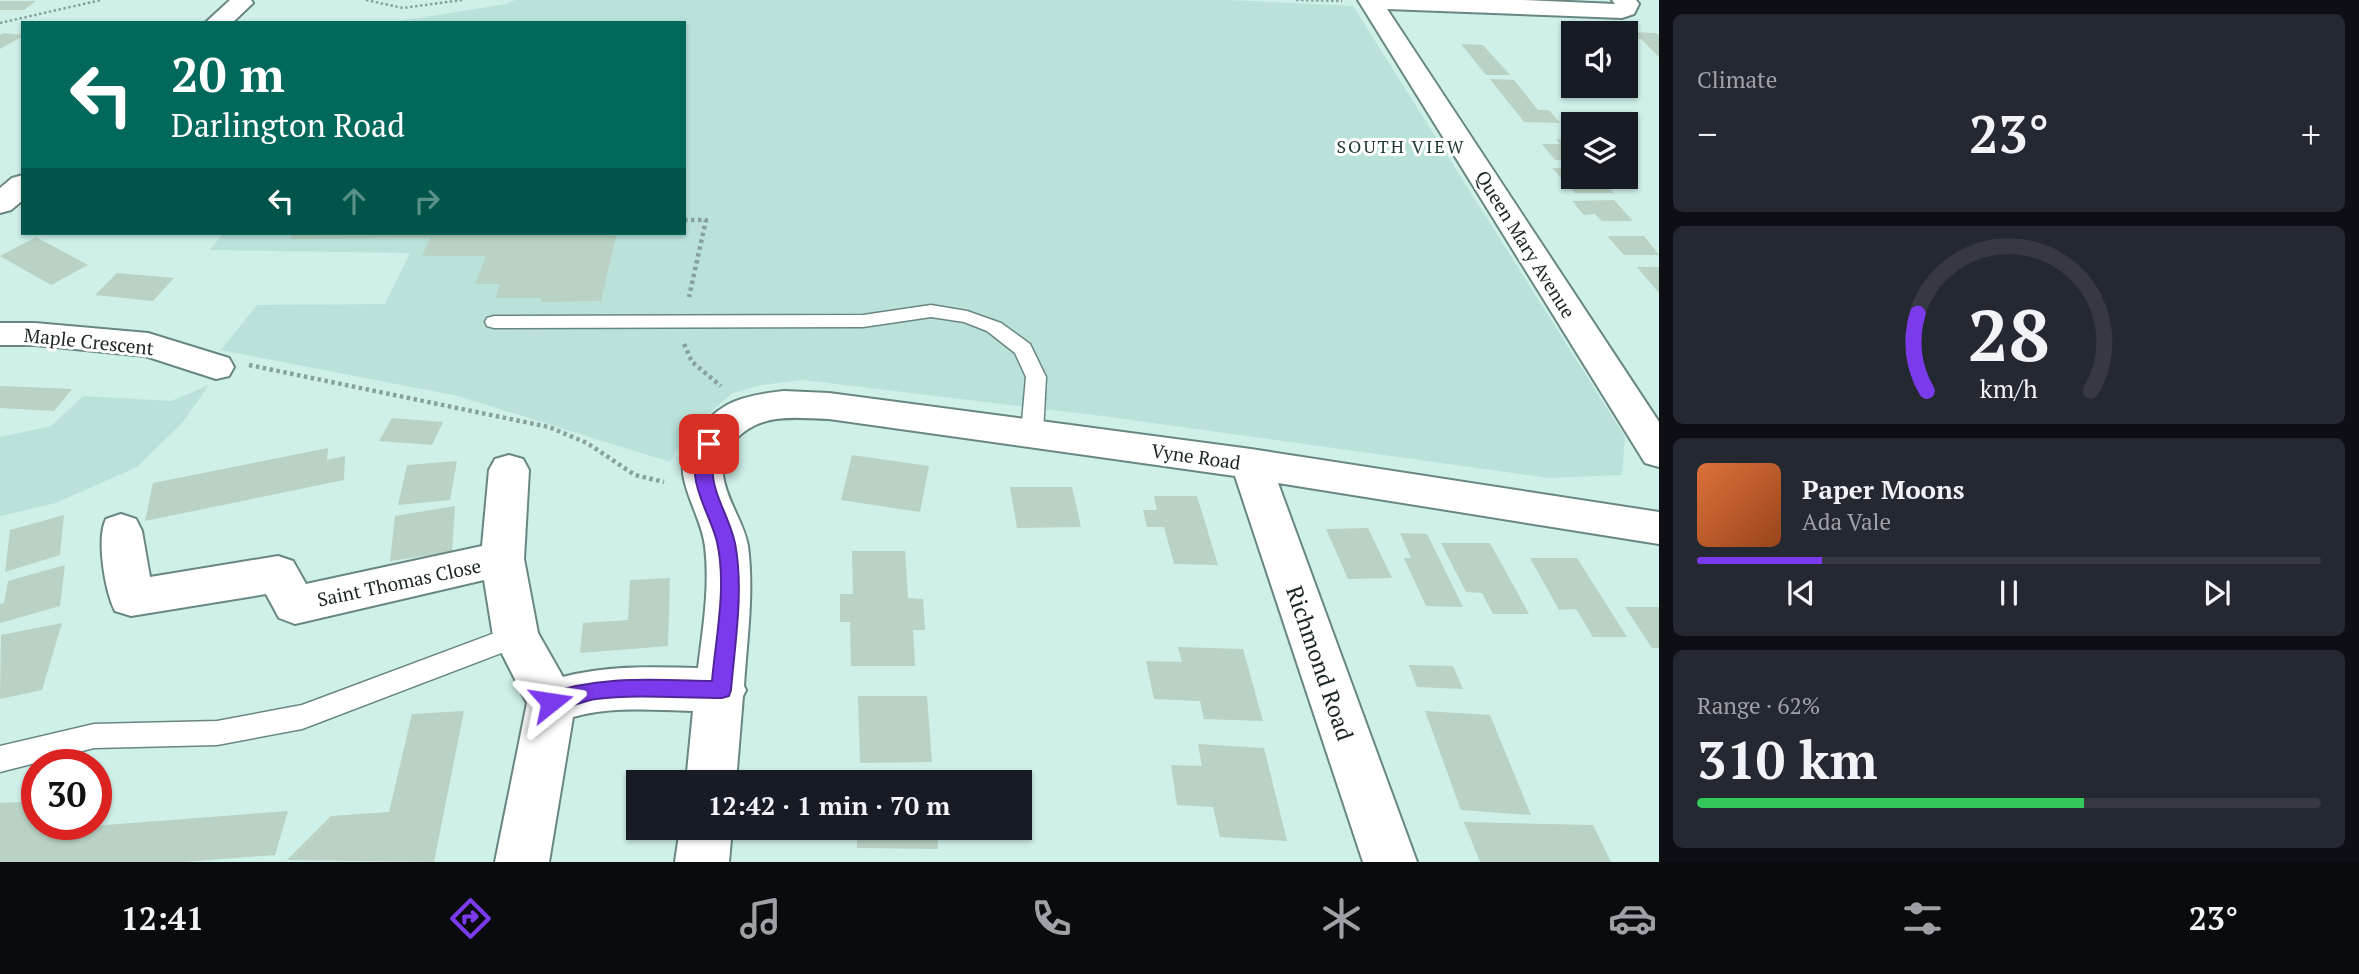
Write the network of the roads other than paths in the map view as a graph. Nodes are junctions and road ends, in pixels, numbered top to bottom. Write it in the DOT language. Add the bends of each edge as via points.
graph roads {
  1 [pos="1624,0"];
  2 [pos="242,1"];
  3 [pos="1365,1"];
  4 [pos="220,21"];
  5 [pos="21,186"];
  6 [pos="0,204"];
  7 [pos="494,322"];
  8 [pos="0,334"];
  9 [pos="216,367"];
  10 [pos="1032,433"];
  11 [pos="1659,453"];
  12 [pos="1251,464"];
  13 [pos="509,470"];
  14 [pos="1659,528"];
  15 [pos="121,531"];
  16 [pos="502,559"];
  17 [pos="516,636"];
  18 [pos="722,690"];
  19 [pos="551,702"];
  20 [pos="0,759"];
  21 [pos="712,770"];
  22 [pos="705,840"];
  23 [pos="522,862"];
  24 [pos="702,862"];
  25 [pos="1390,862"];
  1 -- 3 [label="street" via="1626,9 1622,11"];
  2 -- 4 [label="street"];
  3 -- 11 [label="street, Queen Mary Avenue"];
  5 -- 6 [label="street"];
  7 -- 10 [label="lane" via="863,321 931,311 967,317 994,327 1023,349 1036,377"];
  8 -- 9 [label="street, Maple Crescent" via="148,345"];
  10 -- 12 [label="street, Vyne Road"];
  10 -- 18 [label="street, Vyne Road" via="804,404 766,406 734,420 709,444 703,463 703,477 726,543 729,589"];
  12 -- 14 [label="street, Vyne Road"];
  12 -- 25 [label="street, Richmond Road"];
  13 -- 16 [label="street, Saint Thomas Close"];
  15 -- 16 [label="street, Saint Thomas Close" via="131,598 278,575 295,605"];
  16 -- 17 [label="street, Saint Thomas Close"];
  17 -- 19 [label="street, Saint Thomas Close"];
  17 -- 20 [label="lane" via="302,717 217,733 94,736"];
  18 -- 19 [label="street" via="620,688"];
  18 -- 21 [label="street"];
  19 -- 23 [label="street"];
  22 -- 24 [label="street"];
}
